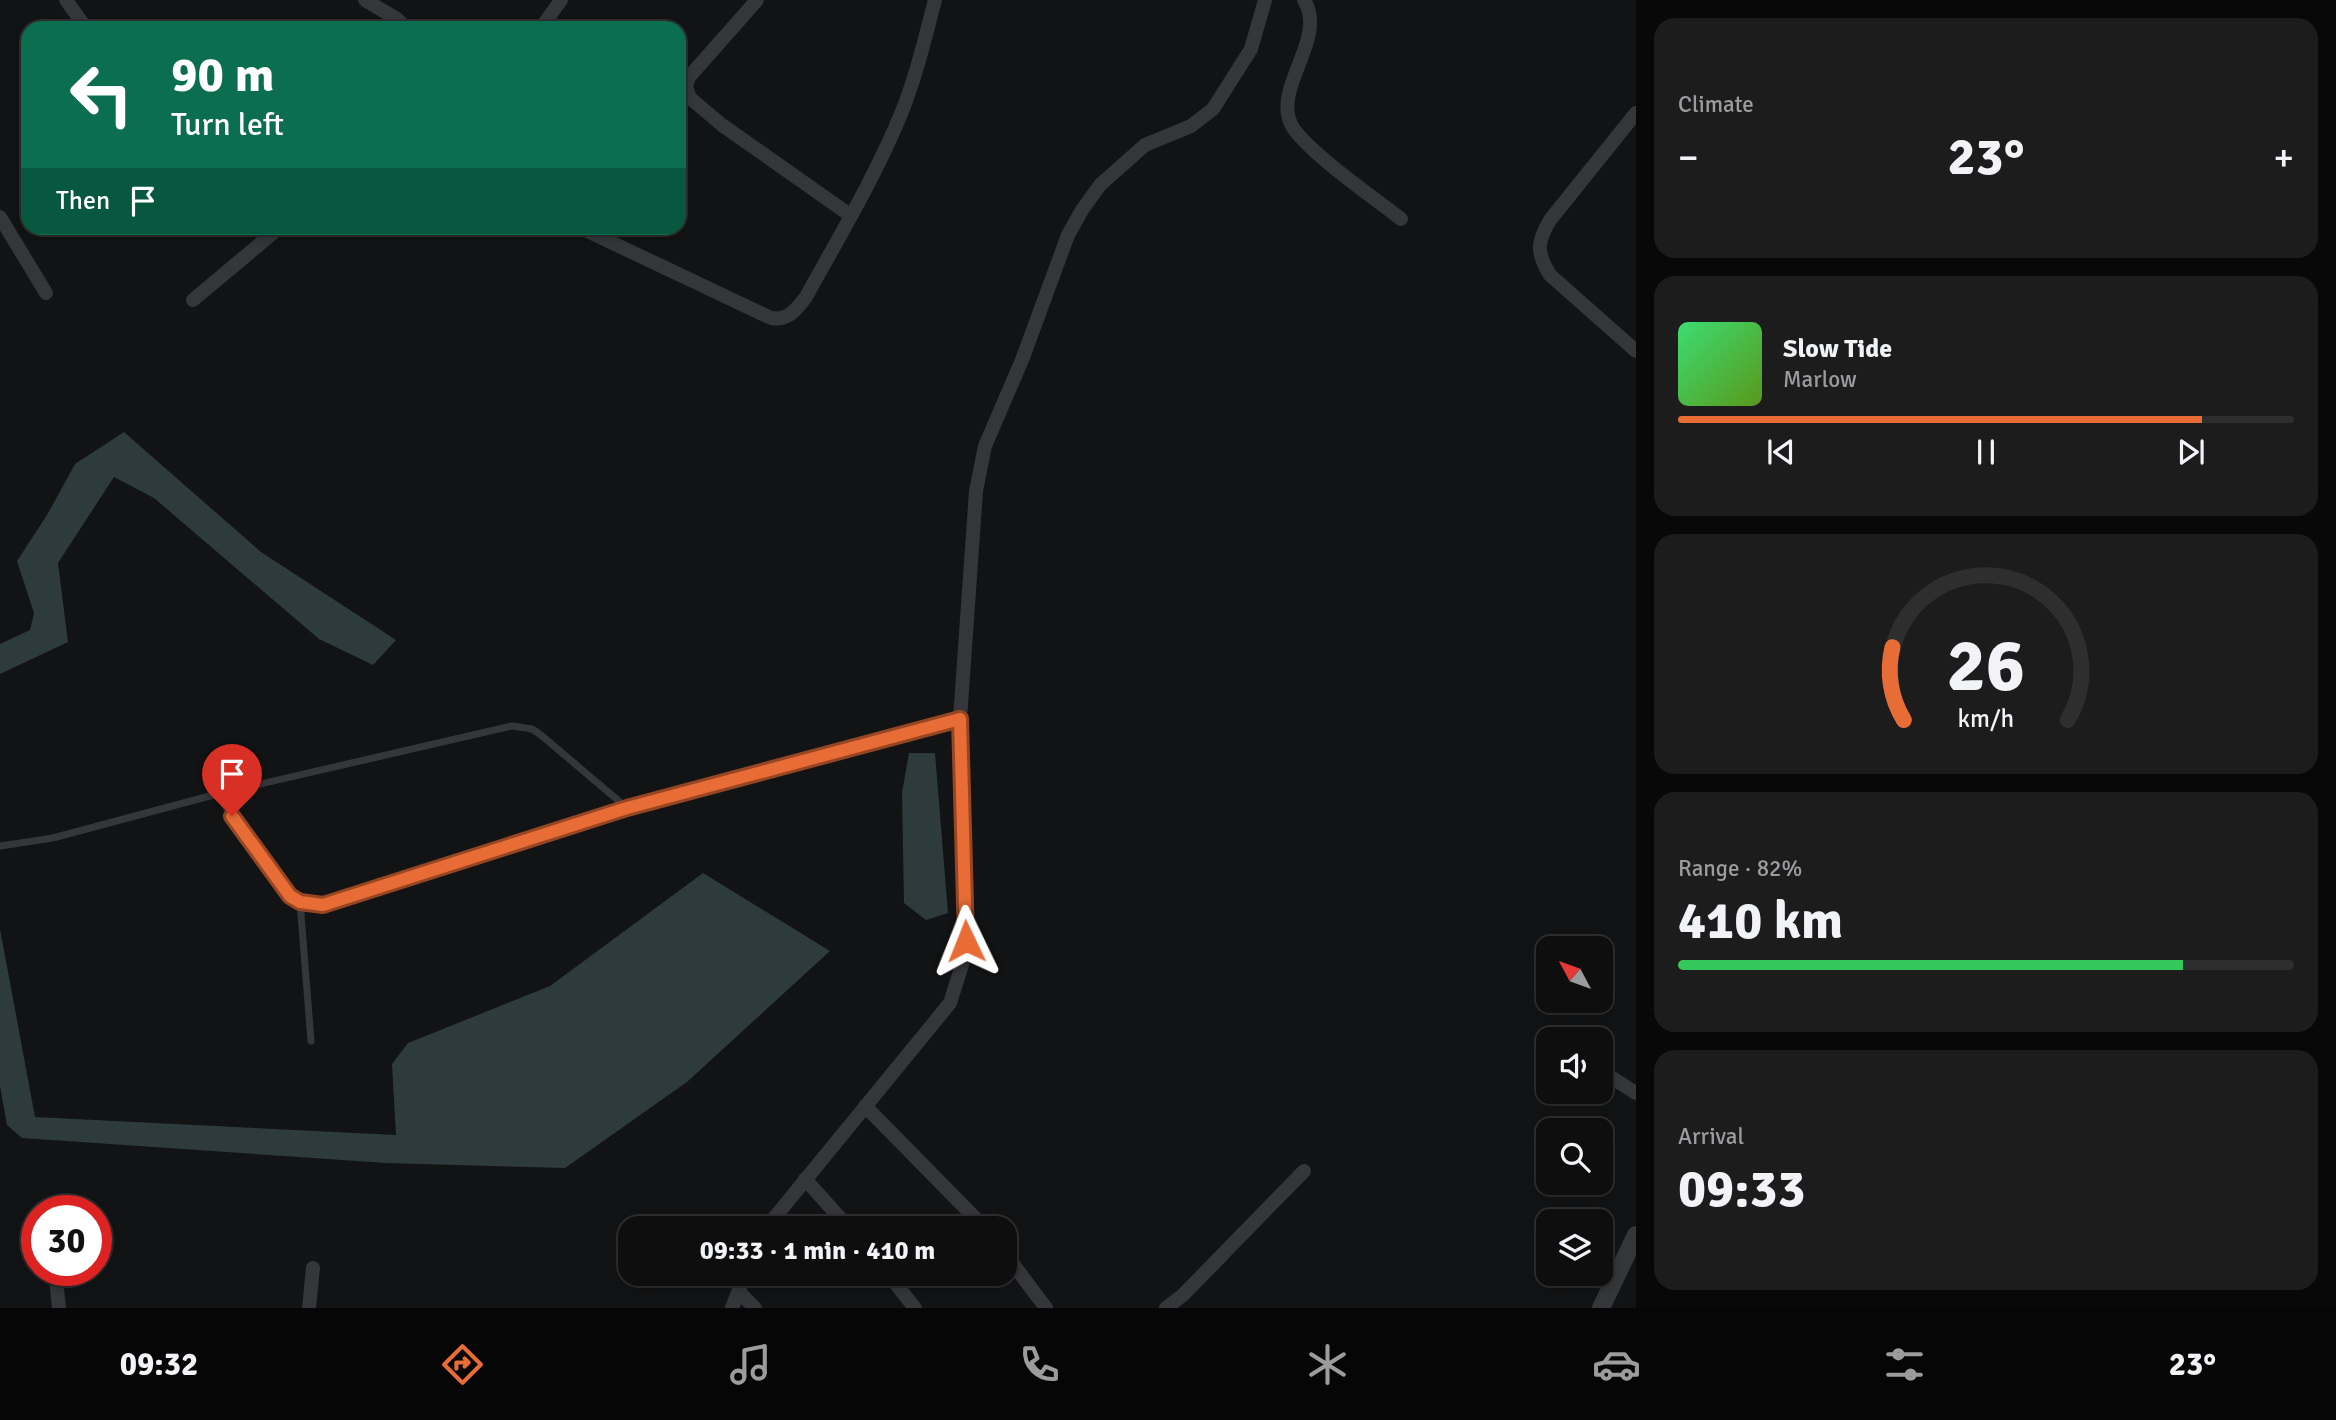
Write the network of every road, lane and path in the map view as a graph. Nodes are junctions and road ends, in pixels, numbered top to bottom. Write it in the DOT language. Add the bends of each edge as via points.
graph roads {
  1 [pos="66,0"];
  2 [pos="365,0"];
  3 [pos="561,0"];
  4 [pos="757,0"];
  5 [pos="935,0"];
  6 [pos="1265,0"];
  7 [pos="1304,0"];
  8 [pos="81,21"];
  9 [pos="399,21"];
  10 [pos="546,21"];
  11 [pos="1636,113"];
  12 [pos="850,215"];
  13 [pos="0,217"];
  14 [pos="1401,219"];
  15 [pos="271,235"];
  16 [pos="595,235"];
  17 [pos="46,293"];
  18 [pos="193,300"];
  19 [pos="1636,351"];
  20 [pos="960,719"];
  21 [pos="218,794"];
  22 [pos="627,808"];
  23 [pos="0,846"];
  24 [pos="300,902"];
  25 [pos="311,1041"];
  26 [pos="1613,1079"];
  27 [pos="1636,1093"];
  28 [pos="865,1106"];
  29 [pos="1304,1171"];
  30 [pos="805,1179"];
  31 [pos="776,1216"];
  32 [pos="838,1216"];
  33 [pos="973,1216"];
  34 [pos="1636,1235"];
  35 [pos="313,1268"];
  36 [pos="1017,1269"];
  37 [pos="57,1286"];
  38 [pos="741,1286"];
  39 [pos="898,1286"];
  40 [pos="739,1292"];
  41 [pos="59,1308"];
  42 [pos="309,1308"];
  43 [pos="732,1308"];
  44 [pos="755,1308"];
  45 [pos="915,1308"];
  46 [pos="1046,1308"];
  47 [pos="1166,1308"];
  48 [pos="1601,1308"];
  1 -- 8 [label="street"];
  2 -- 9 [label="street"];
  3 -- 10 [label="street"];
  4 -- 12 [label="street" via="689,77 690,98"];
  5 -- 12 [label="street" via="902,112"];
  6 -- 20 [label="street" via="1251,49 1213,109 1191,125 1145,145 1121,164 1100,185 1068,235 985,446 976,491"];
  7 -- 14 [label="street" via="1312,22 1287,104 1292,127 1335,168"];
  11 -- 19 [label="street" via="1539,239 1542,262 1550,275"];
  12 -- 16 [label="street" via="806,296 780,320"];
  13 -- 17 [label="street"];
  15 -- 18 [label="street"];
  20 -- 22 [label="lane"];
  20 -- 28 [label="street" via="966,941 962,965 950,1003"];
  21 -- 22 [label="lane" via="524,726 541,735"];
  21 -- 23 [label="lane" via="53,838"];
  21 -- 24 [label="lane" via="277,882"];
  22 -- 24 [label="lane" via="323,905"];
  24 -- 25 [label="lane"];
  26 -- 27 [label="street"];
  28 -- 30 [label="street"];
  28 -- 33 [label="street"];
  29 -- 47 [label="street"];
  30 -- 31 [label="street"];
  30 -- 32 [label="street"];
  34 -- 48 [label="street"];
  35 -- 42 [label="street"];
  36 -- 46 [label="street"];
  37 -- 41 [label="street"];
  38 -- 40 [label="street"];
  39 -- 45 [label="street"];
  40 -- 43 [label="street"];
  40 -- 44 [label="street"];
}
